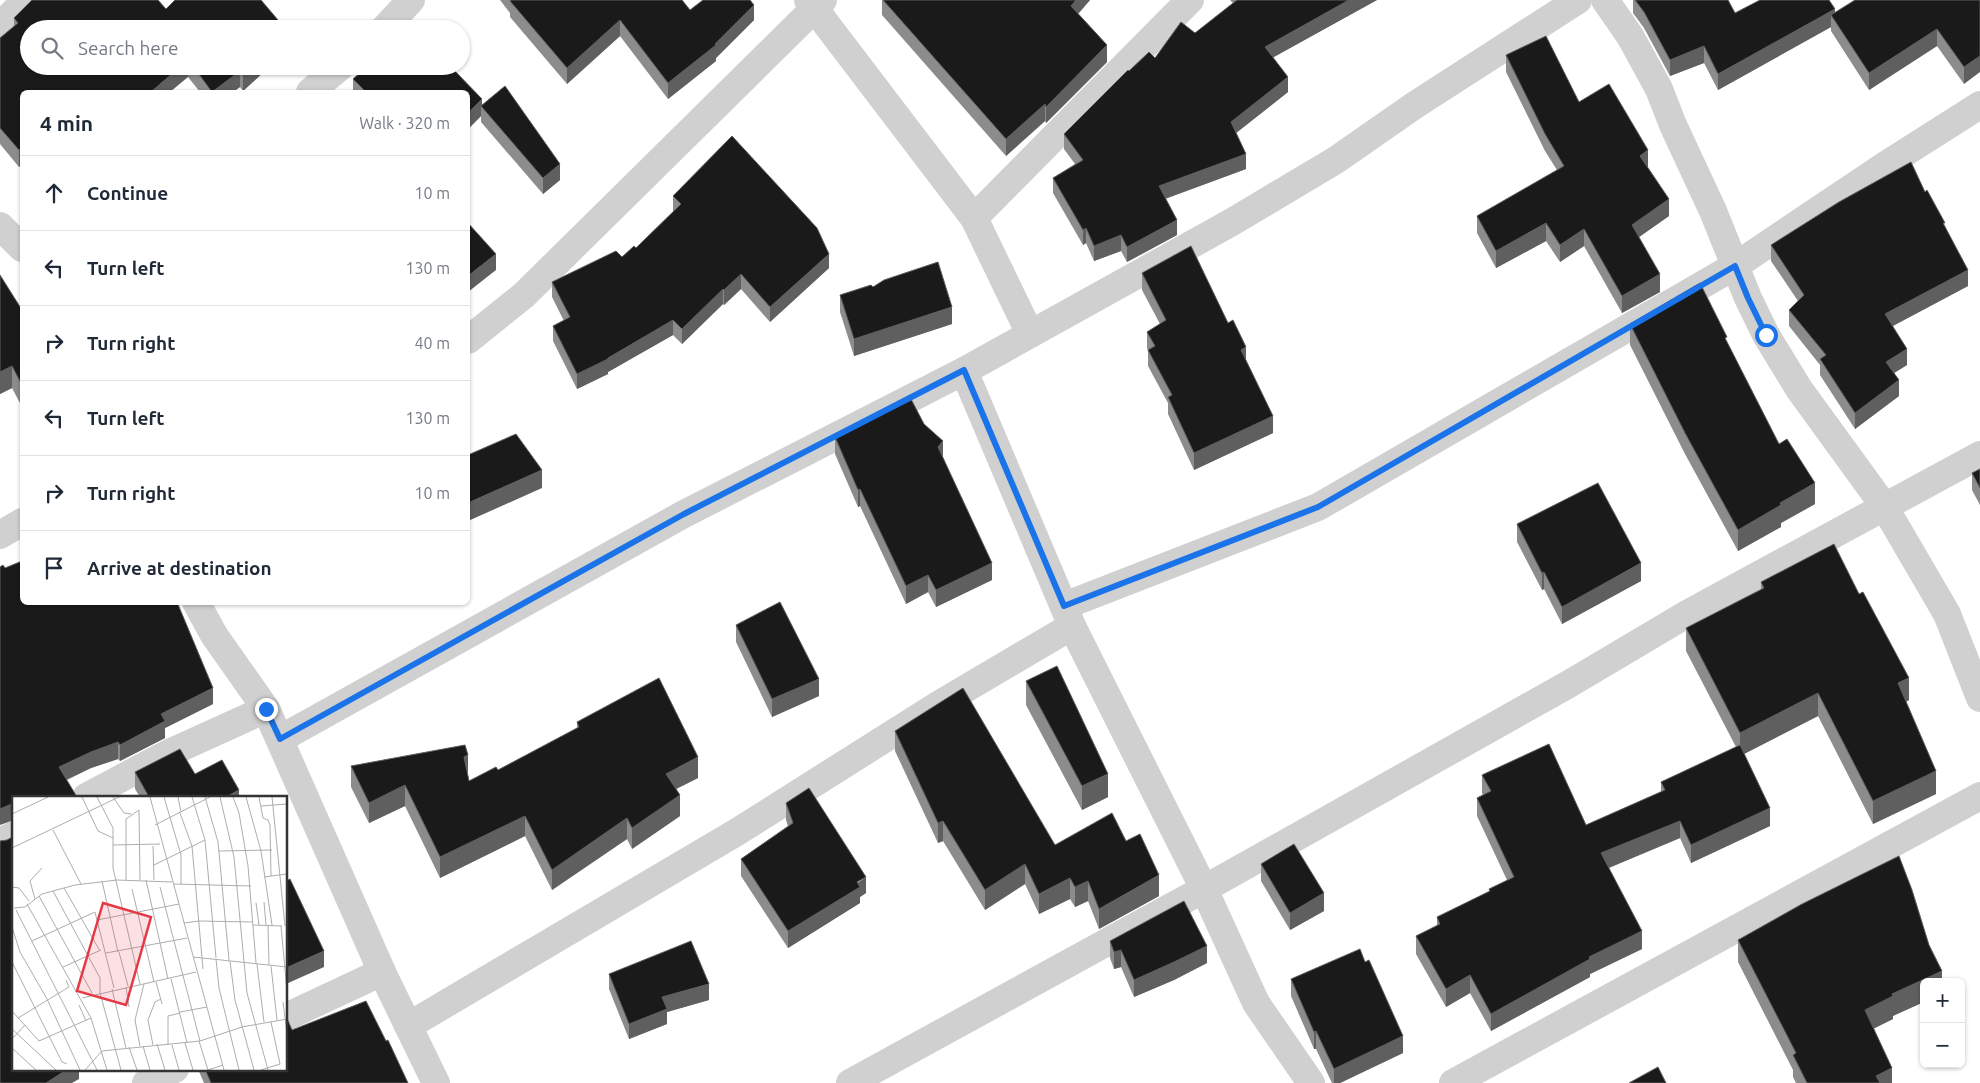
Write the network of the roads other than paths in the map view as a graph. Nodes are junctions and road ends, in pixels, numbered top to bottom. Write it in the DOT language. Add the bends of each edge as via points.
graph roads {
  1 [pos="26,0"];
  2 [pos="411,0"];
  3 [pos="1190,0"];
  4 [pos="1578,0"];
  5 [pos="1605,0"];
  6 [pos="815,3"];
  7 [pos="392,20"];
  8 [pos="0,26"];
  9 [pos="330,75"];
  10 [pos="312,90"];
  11 [pos="1980,105"];
  12 [pos="974,218"];
  13 [pos="0,226"];
  14 [pos="20,246"];
  15 [pos="1735,266"];
  16 [pos="1030,334"];
  17 [pos="470,338"];
  18 [pos="964,370"];
  19 [pos="1980,454"];
  20 [pos="1884,506"];
  21 [pos="20,523"];
  22 [pos="0,535"];
  23 [pos="198,605"];
  24 [pos="1068,616"];
  25 [pos="1980,698"];
  26 [pos="266,709"];
  27 [pos="280,739"];
  28 [pos="88,796"];
  29 [pos="1980,796"];
  30 [pos="12,836"];
  31 [pos="0,842"];
  32 [pos="1204,889"];
  33 [pos="382,972"];
  34 [pos="288,1016"];
  35 [pos="408,1026"];
  36 [pos="173,1070"];
  37 [pos="146,1083"];
  38 [pos="436,1083"];
  39 [pos="850,1083"];
  40 [pos="1311,1083"];
  41 [pos="1453,1083"];
  1 -- 8 [label="street"];
  2 -- 7 [label="street"];
  3 -- 12 [label="street"];
  4 -- 16 [label="street" via="1336,160"];
  5 -- 15 [label="street" via="1630,36 1659,89 1672,126 1713,211"];
  6 -- 12 [label="street"];
  6 -- 17 [label="street" via="524,295"];
  9 -- 10 [label="street"];
  11 -- 15 [label="street"];
  12 -- 16 [label="street"];
  13 -- 14 [label="street"];
  15 -- 20 [label="street" via="1766,335 1799,389"];
  15 -- 24 [label="street" via="1318,507"];
  16 -- 18 [label="street"];
  18 -- 24 [label="street"];
  18 -- 27 [label="street" via="684,514"];
  19 -- 20 [label="street"];
  20 -- 25 [label="street" via="1947,614"];
  20 -- 32 [label="street" via="1687,614"];
  21 -- 22 [label="street"];
  23 -- 26 [label="street" via="214,635"];
  24 -- 32 [label="street"];
  24 -- 35 [label="street" via="938,706 737,832"];
  26 -- 27 [label="street"];
  26 -- 28 [label="street" via="167,754"];
  27 -- 33 [label="street"];
  29 -- 41 [label="street"];
  30 -- 31 [label="street"];
  32 -- 39 [label="street"];
  32 -- 40 [label="street" via="1256,1003"];
  33 -- 34 [label="street"];
  33 -- 35 [label="street"];
  35 -- 38 [label="street"];
  36 -- 37 [label="street"];
}
